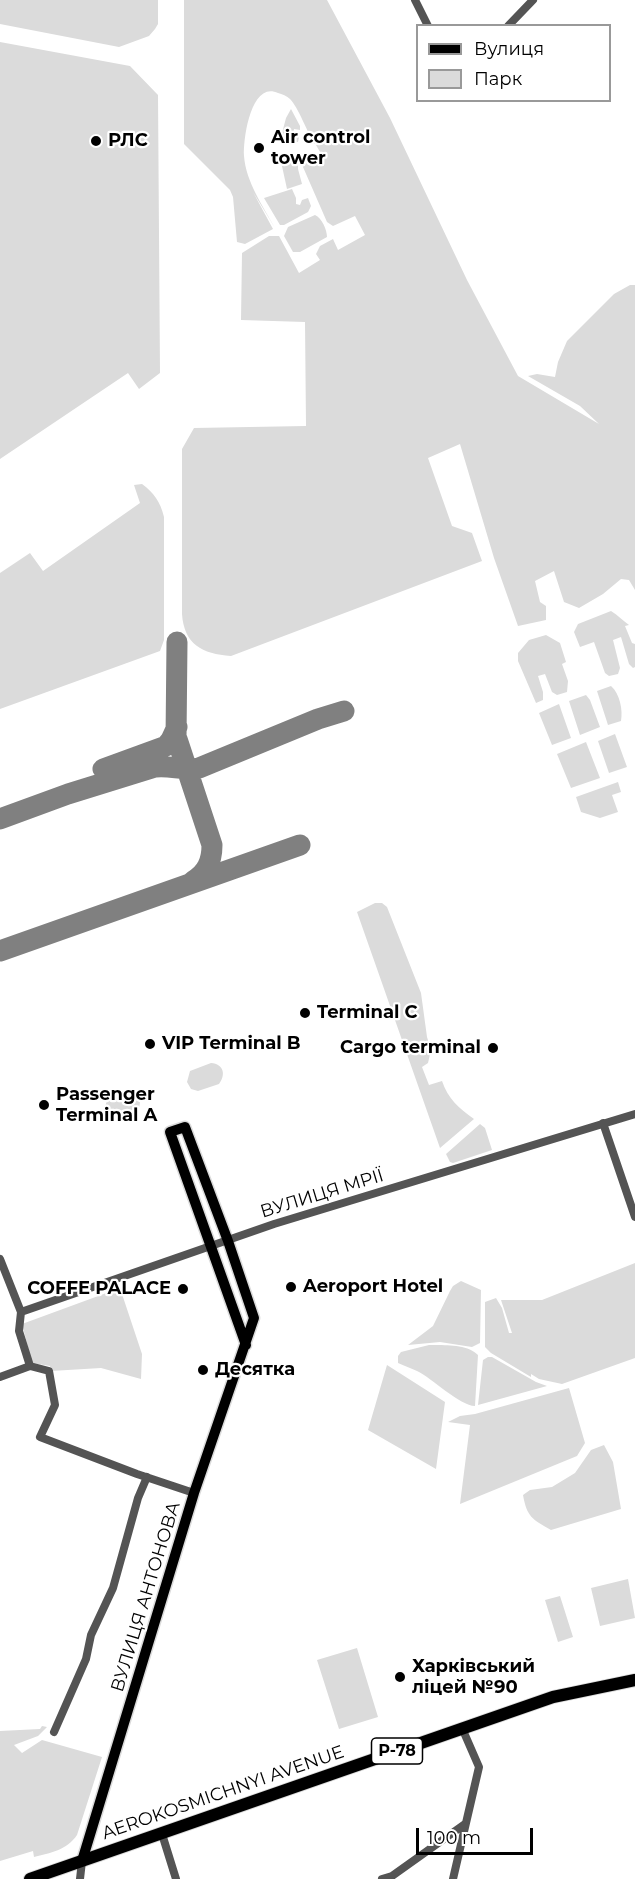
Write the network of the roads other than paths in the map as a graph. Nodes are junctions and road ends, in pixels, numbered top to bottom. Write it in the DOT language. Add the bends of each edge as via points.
graph roads {
  1 [pos="415,0"];
  2 [pos="533,0"];
  3 [pos="427,24"];
  4 [pos="510,24"];
  5 [pos="635,1113"];
  6 [pos="603,1123"];
  7 [pos="635,1217"];
  8 [pos="228,1241"];
  9 [pos="212,1246"];
  10 [pos="0,1259"];
  11 [pos="21,1312"];
  12 [pos="246,1345"];
  13 [pos="30,1366"];
  14 [pos="0,1377"];
  15 [pos="147,1477"];
  16 [pos="194,1493"];
  17 [pos="635,1680"];
  18 [pos="462,1728"];
  19 [pos="54,1732"];
  20 [pos="465,1824"];
  21 [pos="162,1834"];
  22 [pos="82,1861"];
  23 [pos="30,1879"];
  24 [pos="80,1879"];
  25 [pos="176,1879"];
  26 [pos="382,1879"];
  27 [pos="453,1879"];
  1 -- 3 [label="street"];
  2 -- 4 [label="street"];
  5 -- 6 [label="street, ВУЛИЦЯ МРІЇ"];
  6 -- 7 [label="street"];
  6 -- 8 [label="street, ВУЛИЦЯ МРІЇ"];
  8 -- 9 [label="street, ВУЛИЦЯ МРІЇ"];
  8 -- 9 [label="main road, ВУЛИЦЯ АНТОНОВА" via="185,1127 170,1132"];
  8 -- 12 [label="main road, ВУЛИЦЯ АНТОНОВА" via="254,1318"];
  9 -- 11 [label="street, ВУЛИЦЯ МРІЇ"];
  9 -- 12 [label="main road, ВУЛИЦЯ АНТОНОВА"];
  10 -- 11 [label="street"];
  11 -- 13 [label="street" via="19,1331"];
  12 -- 16 [label="main road, ВУЛИЦЯ АНТОНОВА"];
  13 -- 14 [label="street"];
  13 -- 15 [label="street" via="49,1371 55,1406 40,1437"];
  15 -- 16 [label="street"];
  15 -- 19 [label="street" via="113,1588"];
  16 -- 22 [label="main road, ВУЛИЦЯ АНТОНОВА"];
  17 -- 18 [label="highway, AEROKOSMICHNYI AVENUE / Р-78" via="553,1696"];
  18 -- 20 [label="street" via="479,1767"];
  18 -- 21 [label="highway, AEROKOSMICHNYI AVENUE / Р-78"];
  20 -- 26 [label="street" via="392,1876"];
  20 -- 27 [label="street"];
  21 -- 22 [label="highway, AEROKOSMICHNYI AVENUE / Р-78"];
  21 -- 25 [label="street"];
  22 -- 23 [label="highway, AEROKOSMICHNYI AVENUE / Р-78"];
  22 -- 24 [label="street"];
}
